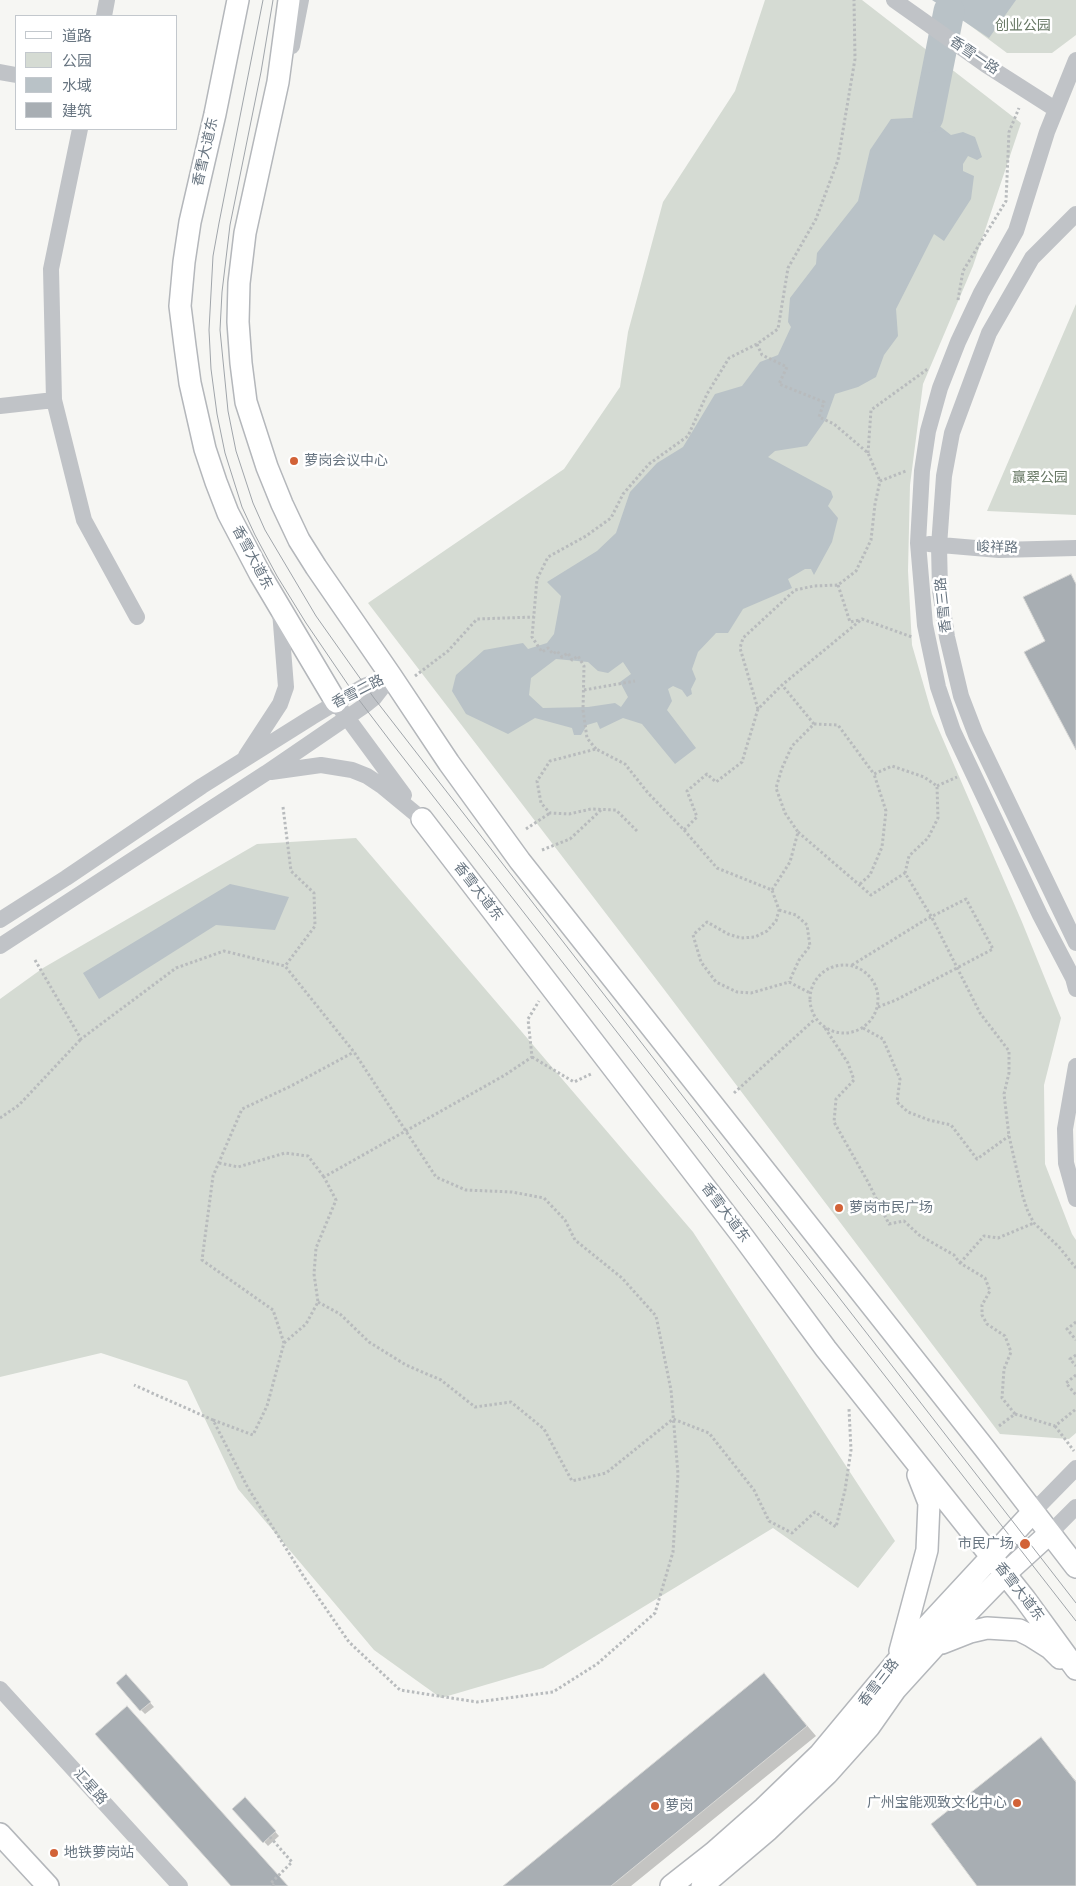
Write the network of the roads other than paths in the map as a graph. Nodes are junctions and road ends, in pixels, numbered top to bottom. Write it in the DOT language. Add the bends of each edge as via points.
graph roads {
  1 [pos="107,0"];
  2 [pos="238,0"];
  3 [pos="289,0"];
  4 [pos="301,0"];
  5 [pos="894,0"];
  6 [pos="104,15"];
  7 [pos="1076,60"];
  8 [pos="0,72"];
  9 [pos="15,75"];
  10 [pos="278,82"];
  11 [pos="1055,110"];
  12 [pos="80,130"];
  13 [pos="1076,214"];
  14 [pos="54,400"];
  15 [pos="0,406"];
  16 [pos="918,543"];
  17 [pos="939,546"];
  18 [pos="1076,548"];
  19 [pos="280,609"];
  20 [pos="137,617"];
  21 [pos="391,676"];
  22 [pos="341,710"];
  23 [pos="242,762"];
  24 [pos="266,773"];
  25 [pos="422,819"];
  26 [pos="0,920"];
  27 [pos="1076,943"];
  28 [pos="0,946"];
  29 [pos="1076,989"];
  30 [pos="1076,1066"];
  31 [pos="1076,1199"];
  32 [pos="897,1439"];
  33 [pos="1076,1468"];
  34 [pos="1076,1507"];
  35 [pos="1033,1512"];
  36 [pos="1050,1533"];
  37 [pos="991,1556"];
  38 [pos="1076,1567"];
  39 [pos="1006,1574"];
  40 [pos="935,1646"];
  41 [pos="898,1658"];
  42 [pos="1076,1669"];
  43 [pos="1076,1675"];
  44 [pos="0,1689"];
  45 [pos="0,1834"];
  46 [pos="48,1886"];
  47 [pos="180,1886"];
  48 [pos="671,1886"];
  49 [pos="702,1886"];
  1 -- 6 [label="street"];
  2 -- 19 [label="main road, 香雪大道东" via="190,222 180,306 190,383 205,449 243,544"];
  3 -- 10 [label="main road"];
  4 -- 10 [label="street" via="290,56"];
  5 -- 11 [label="street, 香雪一路"];
  7 -- 11 [label="street, 香雪三路"];
  8 -- 9 [label="street"];
  10 -- 21 [label="main road" via="245,233 239,283 239,339 246,402 266,467 299,540"];
  11 -- 16 [label="street, 香雪三路" via="1016,231 981,293 940,388 928,431 922,471"];
  12 -- 14 [label="street" via="51,269"];
  13 -- 17 [label="street, 香雪三路" via="1032,258 989,333 952,433 944,476"];
  14 -- 15 [label="street"];
  14 -- 20 [label="street" via="84,520"];
  16 -- 17 [label="street, 峻祥路"];
  16 -- 29 [label="street, 香雪三路" via="925,625 938,687 953,731"];
  17 -- 18 [label="street, 峻祥路" via="999,550"];
  17 -- 27 [label="street, 香雪三路" via="940,590 961,696 976,735"];
  19 -- 22 [label="main road, 香雪大道东"];
  19 -- 23 [label="street" via="286,687 276,710"];
  21 -- 22 [label="street, 香雪二路" via="364,686"];
  21 -- 35 [label="main road" via="520,861"];
  22 -- 23 [label="street, 香雪二路"];
  22 -- 24 [label="street, 香雪二路"];
  22 -- 25 [label="street, 香雪大道东"];
  23 -- 26 [label="street, 香雪二路"];
  24 -- 25 [label="street" via="320,765 352,770 382,786"];
  24 -- 28 [label="street, 香雪二路"];
  25 -- 32 [label="main road, 香雪大道东"];
  30 -- 31 [label="street" via="1065,1129 1066,1163"];
  32 -- 37 [label="main road, 香雪大道东"];
  32 -- 41 [label="main road" via="920,1479 929,1503 930,1520 924,1567"];
  33 -- 35 [label="street, 香雪三路"];
  34 -- 36 [label="street, 香雪三路"];
  35 -- 36 [label="main road"];
  35 -- 37 [label="main road, 香雪三路"];
  36 -- 38 [label="main road"];
  36 -- 39 [label="main road, 香雪三路"];
  37 -- 39 [label="main road, 香雪大道东"];
  37 -- 41 [label="main road, 香雪三路"];
  39 -- 40 [label="main road, 香雪三路"];
  39 -- 42 [label="main road, 香雪大道东"];
  40 -- 43 [label="main road" via="987,1628 1019,1630 1050,1648"];
  40 -- 49 [label="main road, 香雪三路" via="827,1774"];
  41 -- 48 [label="main road, 香雪三路" via="820,1754 713,1853"];
  44 -- 47 [label="street, 汇星路"];
  45 -- 46 [label="main road"];
}
